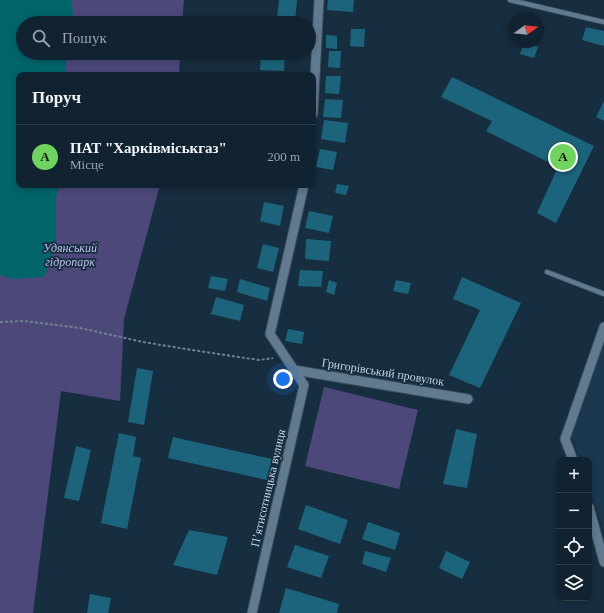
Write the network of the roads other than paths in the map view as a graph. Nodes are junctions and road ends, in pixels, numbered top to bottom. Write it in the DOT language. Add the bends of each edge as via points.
graph roads {
  1 [pos="319,0"];
  2 [pos="510,0"];
  3 [pos="604,22"];
  4 [pos="316,57"];
  5 [pos="316,60"];
  6 [pos="315,72"];
  7 [pos="303,188"];
  8 [pos="547,272"];
  9 [pos="604,294"];
  10 [pos="604,327"];
  11 [pos="294,370"];
  12 [pos="468,399"];
  13 [pos="572,457"];
  14 [pos="592,518"];
  15 [pos="604,562"];
  16 [pos="252,613"];
  1 -- 4 [label="street"];
  2 -- 3 [label="lane"];
  5 -- 6 [label="street"];
  7 -- 11 [label="street, П’ятисотницька вулиця" via="270,334"];
  8 -- 9 [label="lane"];
  10 -- 13 [label="street" via="565,439"];
  11 -- 12 [label="street, Григорівський провулок"];
  11 -- 16 [label="street, П’ятисотницька вулиця" via="304,385"];
  14 -- 15 [label="street"];
}
